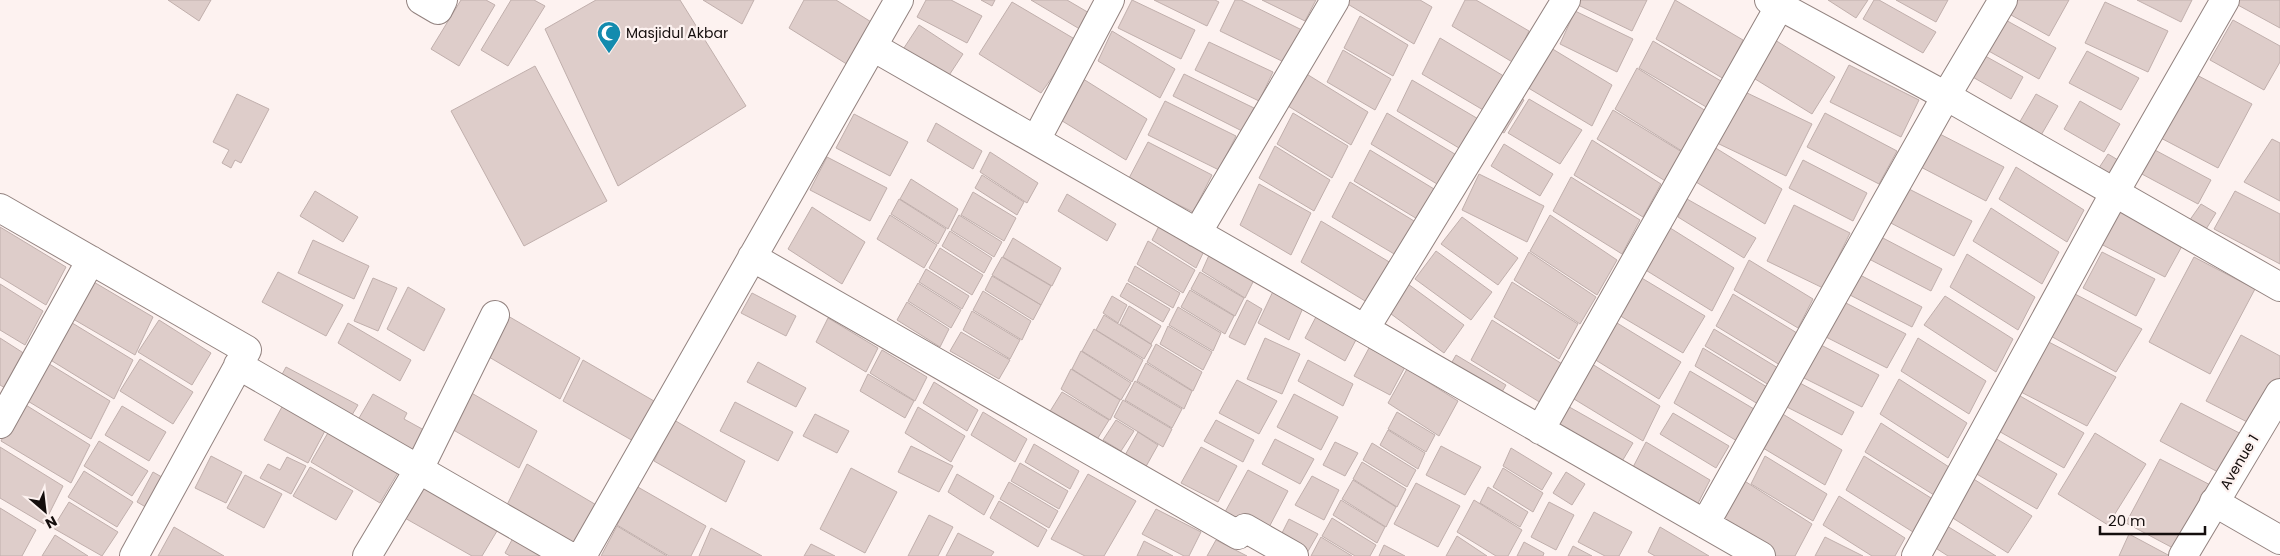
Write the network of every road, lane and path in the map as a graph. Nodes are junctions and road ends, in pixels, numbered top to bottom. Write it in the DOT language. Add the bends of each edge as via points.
graph roads {
  1 [pos="421,0"];
  2 [pos="443,0"];
  3 [pos="1110,0"];
  4 [pos="1335,0"];
  5 [pos="1566,0"];
  6 [pos="2003,0"];
  7 [pos="2225,0"];
  8 [pos="1777,2"];
  9 [pos="889,3"];
  10 [pos="873,47"];
  11 [pos="1946,96"];
  12 [pos="1036,140"];
  13 [pos="2115,192"];
  14 [pos="0,208"];
  15 [pos="1197,233"];
  16 [pos="752,258"];
  17 [pos="91,260"];
  18 [pos="2280,287"];
  19 [pos="495,315"];
  20 [pos="1365,329"];
  21 [pos="238,365"];
  22 [pos="2280,394"];
  23 [pos="0,424"];
  24 [pos="1540,430"];
  25 [pos="419,469"];
  26 [pos="2214,502"];
  27 [pos="1706,524"];
  28 [pos="2280,540"];
  29 [pos="134,556"];
  30 [pos="367,556"];
  31 [pos="569,556"];
  32 [pos="582,556"];
  33 [pos="1294,556"];
  34 [pos="1761,556"];
  35 [pos="1916,556"];
  36 [pos="2183,556"];
  1 -- 2 [label="street" via="438,10"];
  3 -- 12 [label="street"];
  4 -- 15 [label="street"];
  5 -- 20 [label="street"];
  6 -- 11 [label="street"];
  7 -- 13 [label="street"];
  8 -- 11 [label="street"];
  8 -- 24 [label="street"];
  9 -- 10 [label="street"];
  10 -- 12 [label="street"];
  10 -- 16 [label="street"];
  11 -- 13 [label="street"];
  11 -- 27 [label="street"];
  12 -- 15 [label="street"];
  13 -- 18 [label="street"];
  13 -- 35 [label="street"];
  14 -- 17 [label="street"];
  15 -- 20 [label="street"];
  16 -- 32 [label="street"];
  16 -- 33 [label="street" via="1238,535 1245,528"];
  17 -- 21 [label="street" via="247,350"];
  17 -- 23 [label="street"];
  19 -- 25 [label="street"];
  20 -- 24 [label="street"];
  21 -- 25 [label="street"];
  21 -- 29 [label="street"];
  22 -- 26 [label="street, Avenue 1"];
  24 -- 27 [label="street"];
  25 -- 30 [label="street"];
  25 -- 31 [label="street"];
  26 -- 28 [label="street"];
  26 -- 36 [label="street, Avenue 1"];
  27 -- 34 [label="street"];
}
